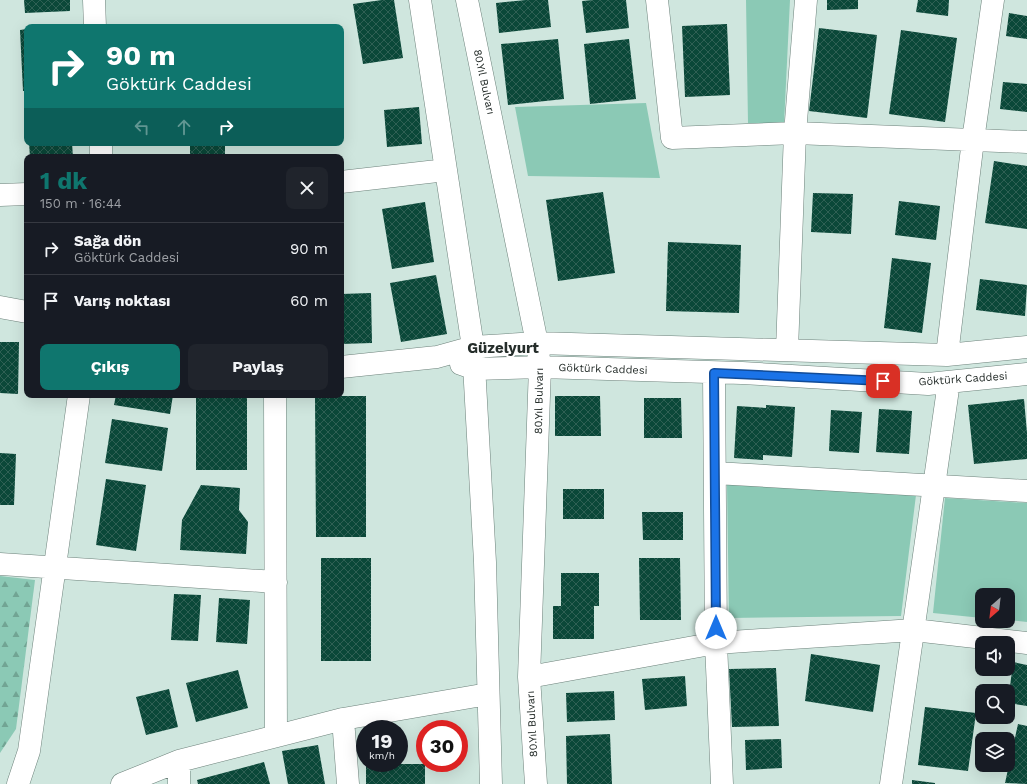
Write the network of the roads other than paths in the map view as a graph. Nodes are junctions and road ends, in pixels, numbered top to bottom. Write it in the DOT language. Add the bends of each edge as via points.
graph roads {
  1 [pos="94,0"];
  2 [pos="420,0"];
  3 [pos="467,0"];
  4 [pos="657,0"];
  5 [pos="806,0"];
  6 [pos="993,0"];
  7 [pos="95,24"];
  8 [pos="795,132"];
  9 [pos="973,140"];
  10 [pos="1027,142"];
  11 [pos="446,170"];
  12 [pos="344,182"];
  13 [pos="24,194"];
  14 [pos="0,195"];
  15 [pos="0,307"];
  16 [pos="24,311"];
  17 [pos="537,343"];
  18 [pos="473,347"];
  19 [pos="1027,347"];
  20 [pos="787,350"];
  21 [pos="947,355"];
  22 [pos="437,357"];
  23 [pos="344,367"];
  24 [pos="540,367"];
  25 [pos="475,369"];
  26 [pos="714,373"];
  27 [pos="1027,374"];
  28 [pos="949,382"];
  29 [pos="79,398"];
  30 [pos="275,398"];
  31 [pos="715,473"];
  32 [pos="934,487"];
  33 [pos="1027,491"];
  34 [pos="0,564"];
  35 [pos="55,568"];
  36 [pos="276,582"];
  37 [pos="914,630"];
  38 [pos="716,643"];
  39 [pos="1027,643"];
  40 [pos="529,677"];
  41 [pos="488,694"];
  42 [pos="343,719"];
  43 [pos="276,736"];
  44 [pos="179,761"];
  45 [pos="18,784"];
  46 [pos="122,784"];
  47 [pos="179,784"];
  48 [pos="348,784"];
  49 [pos="491,784"];
  50 [pos="536,784"];
  51 [pos="722,784"];
  52 [pos="891,784"];
  1 -- 7 [label="street"];
  2 -- 11 [label="street"];
  3 -- 17 [label="street, 80.Yıl Bulvarı"];
  4 -- 8 [label="street" via="672,138"];
  5 -- 8 [label="street"];
  6 -- 9 [label="street"];
  8 -- 9 [label="street"];
  8 -- 20 [label="street"];
  9 -- 10 [label="street"];
  9 -- 21 [label="street"];
  11 -- 12 [label="street"];
  11 -- 18 [label="street"];
  13 -- 14 [label="street"];
  15 -- 16 [label="street"];
  17 -- 18 [label="street"];
  17 -- 20 [label="street"];
  17 -- 24 [label="street, 80.Yıl Bulvarı"];
  18 -- 22 [label="street"];
  18 -- 25 [label="street"];
  19 -- 21 [label="street"];
  20 -- 21 [label="street"];
  22 -- 23 [label="street"];
  22 -- 25 [label="street, Göktürk Caddesi"];
  24 -- 25 [label="street, Göktürk Caddesi"];
  24 -- 26 [label="street, Göktürk Caddesi"];
  24 -- 40 [label="street, 80.Yıl Bulvarı"];
  25 -- 41 [label="street" via="485,562"];
  26 -- 28 [label="street, Göktürk Caddesi" via="928,384"];
  26 -- 31 [label="street"];
  27 -- 28 [label="street, Göktürk Caddesi"];
  28 -- 32 [label="street"];
  29 -- 35 [label="street"];
  30 -- 36 [label="street"];
  31 -- 32 [label="street"];
  31 -- 38 [label="street"];
  32 -- 33 [label="street"];
  32 -- 37 [label="street"];
  34 -- 35 [label="street"];
  35 -- 36 [label="street"];
  35 -- 45 [label="street" via="29,751"];
  36 -- 43 [label="street"];
  37 -- 38 [label="street"];
  37 -- 39 [label="street"];
  37 -- 52 [label="street"];
  38 -- 40 [label="street"];
  38 -- 51 [label="street"];
  40 -- 50 [label="street, 80.Yıl Bulvarı"];
  41 -- 42 [label="street"];
  41 -- 49 [label="street"];
  42 -- 43 [label="street"];
  42 -- 48 [label="street"];
  43 -- 44 [label="street"];
  44 -- 46 [label="street"];
  44 -- 47 [label="street"];
}
